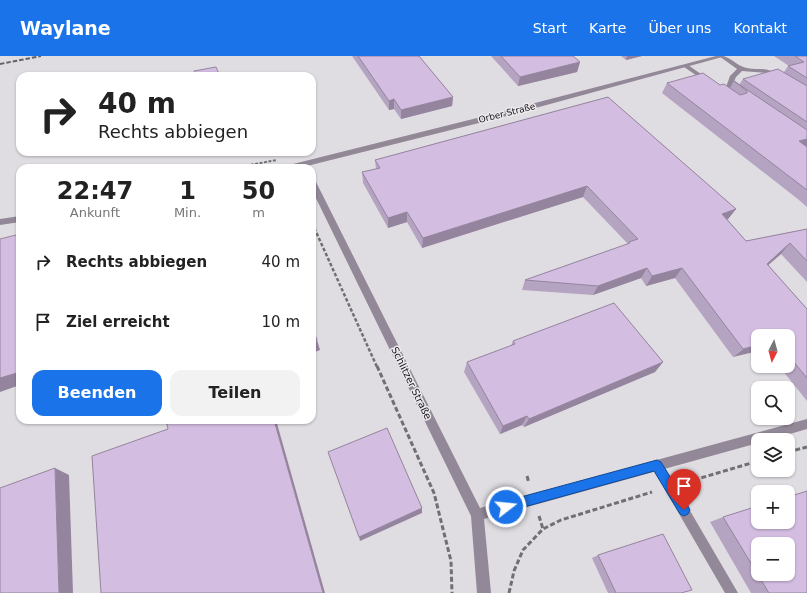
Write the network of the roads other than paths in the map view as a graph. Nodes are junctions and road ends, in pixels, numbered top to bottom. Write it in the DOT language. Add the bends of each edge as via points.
graph roads {
  1 [pos="723,56"];
  2 [pos="686,66"];
  3 [pos="741,68"];
  4 [pos="712,84"];
  5 [pos="788,84"];
  6 [pos="742,96"];
  7 [pos="316,164"];
  8 [pos="316,190"];
  9 [pos="16,220"];
  10 [pos="0,222"];
  11 [pos="807,424"];
  12 [pos="657,465"];
  13 [pos="477,515"];
  14 [pos="484,593"];
  15 [pos="732,593"];
  1 -- 2 [label="street, Orber Straße"];
  1 -- 3 [label="lane"];
  2 -- 4 [label="lane"];
  2 -- 7 [label="street, Orber Straße"];
  3 -- 5 [label="lane" via="768,72"];
  3 -- 6 [label="lane" via="733,76 729,87"];
  8 -- 13 [label="street, Schlitzer Straße"];
  9 -- 10 [label="street"];
  11 -- 12 [label="street"];
  12 -- 13 [label="street"];
  12 -- 15 [label="lane"];
  13 -- 14 [label="street, Schlitzer Straße"];
}
